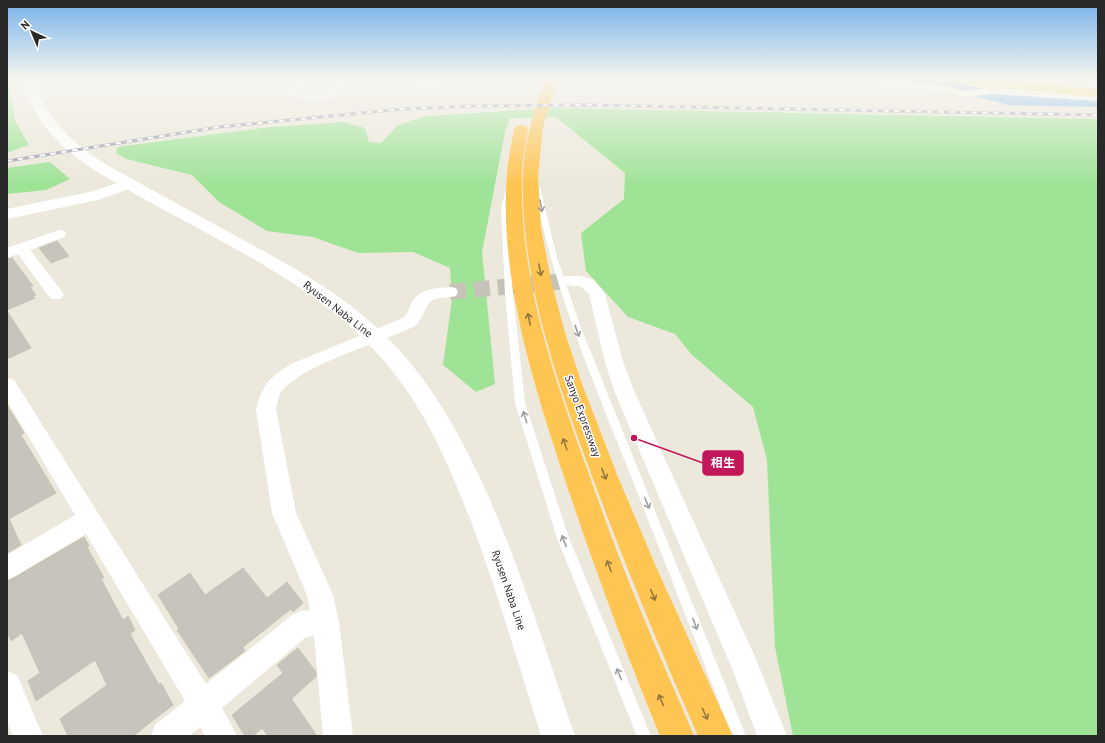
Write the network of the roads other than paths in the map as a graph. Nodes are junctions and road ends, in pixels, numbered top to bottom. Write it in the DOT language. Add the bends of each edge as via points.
graph roads {
  1 [pos="42,115"];
  2 [pos="530,115"];
  3 [pos="524,154"];
  4 [pos="129,184"];
  5 [pos="7,214"];
  6 [pos="59,234"];
  7 [pos="14,251"];
  8 [pos="568,281"];
  9 [pos="450,292"];
  10 [pos="56,294"];
  11 [pos="375,338"];
  12 [pos="7,385"];
  13 [pos="90,519"];
  14 [pos="7,568"];
  15 [pos="326,622"];
  16 [pos="7,685"];
  17 [pos="203,706"];
  18 [pos="28,736"];
  19 [pos="166,736"];
  20 [pos="222,736"];
  21 [pos="338,736"];
  22 [pos="558,736"];
  23 [pos="644,736"];
  24 [pos="676,736"];
  25 [pos="716,736"];
  26 [pos="739,736"];
  27 [pos="772,736"];
  1 -- 4 [label="main road, Ryusen Naba Line" via="73,149"];
  2 -- 3 [label="highway, Sanyo Expressway"];
  23 -- 3 [label="lane, one-way" via="563,538 520,403 509,294 504,208"];
  24 -- 3 [label="highway, Sanyo Expressway, one-way" via="597,536 533,338 524,297 514,223 514,194"];
  3 -- 25 [label="highway, Sanyo Expressway, one-way" via="534,238 545,295 566,371 625,529"];
  3 -- 26 [label="lane, one-way" via="579,336 663,540"];
  4 -- 5 [label="main road" via="98,195"];
  4 -- 11 [label="main road, Ryusen Naba Line" via="313,287"];
  6 -- 7 [label="street"];
  7 -- 10 [label="street"];
  8 -- 27 [label="street" via="592,285 597,294 614,362 625,393 746,669"];
  9 -- 11 [label="street" via="425,296 420,301 417,315 409,322"];
  11 -- 15 [label="street" via="297,369 273,388 268,396 266,409 284,513 320,595"];
  11 -- 22 [label="main road, Ryusen Naba Line" via="402,369 427,404 447,436 464,471 492,543"];
  12 -- 13 [label="street"];
  13 -- 14 [label="street"];
  13 -- 17 [label="street"];
  15 -- 17 [label="street" via="302,624"];
  15 -- 21 [label="street"];
  16 -- 18 [label="street"];
  17 -- 19 [label="street"];
  17 -- 20 [label="street"];
}
